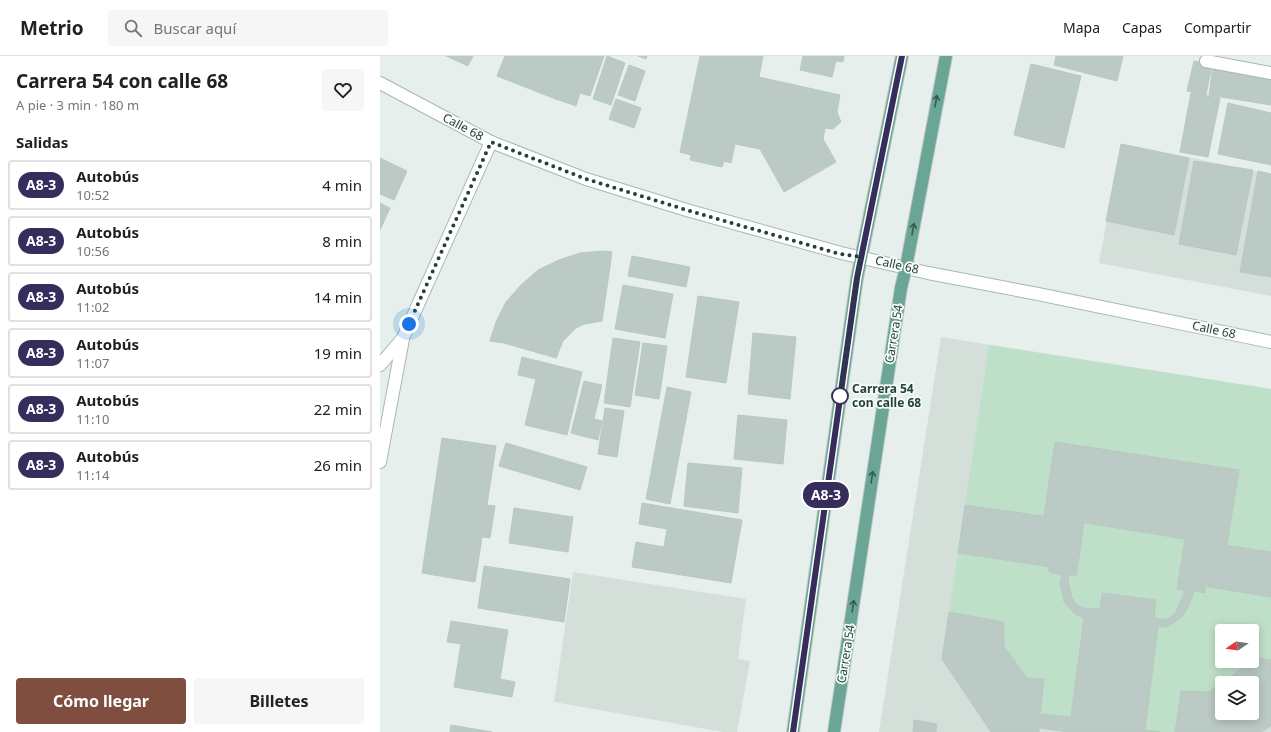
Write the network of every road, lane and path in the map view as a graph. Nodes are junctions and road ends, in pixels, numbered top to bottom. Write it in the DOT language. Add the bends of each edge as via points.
graph roads {
  1 [pos="902,56"];
  2 [pos="946,56"];
  3 [pos="1206,61"];
  4 [pos="1271,73"];
  5 [pos="380,83"];
  6 [pos="491,142"];
  7 [pos="861,257"];
  8 [pos="906,267"];
  9 [pos="403,338"];
  10 [pos="1271,342"];
  11 [pos="380,365"];
  12 [pos="380,462"];
  13 [pos="793,732"];
  14 [pos="834,732"];
  1 -- 7 [label="main road"];
  8 -- 2 [label="main road, Carrera 54, one-way"];
  3 -- 4 [label="street"];
  5 -- 6 [label="street, Calle 68"];
  6 -- 7 [label="street, Calle 68" via="586,179 840,254"];
  6 -- 9 [label="street"];
  7 -- 8 [label="street, Calle 68"];
  7 -- 13 [label="main road"];
  8 -- 10 [label="street, Calle 68"];
  14 -- 8 [label="main road, Carrera 54, one-way"];
  9 -- 11 [label="street"];
  9 -- 12 [label="street"];
}
